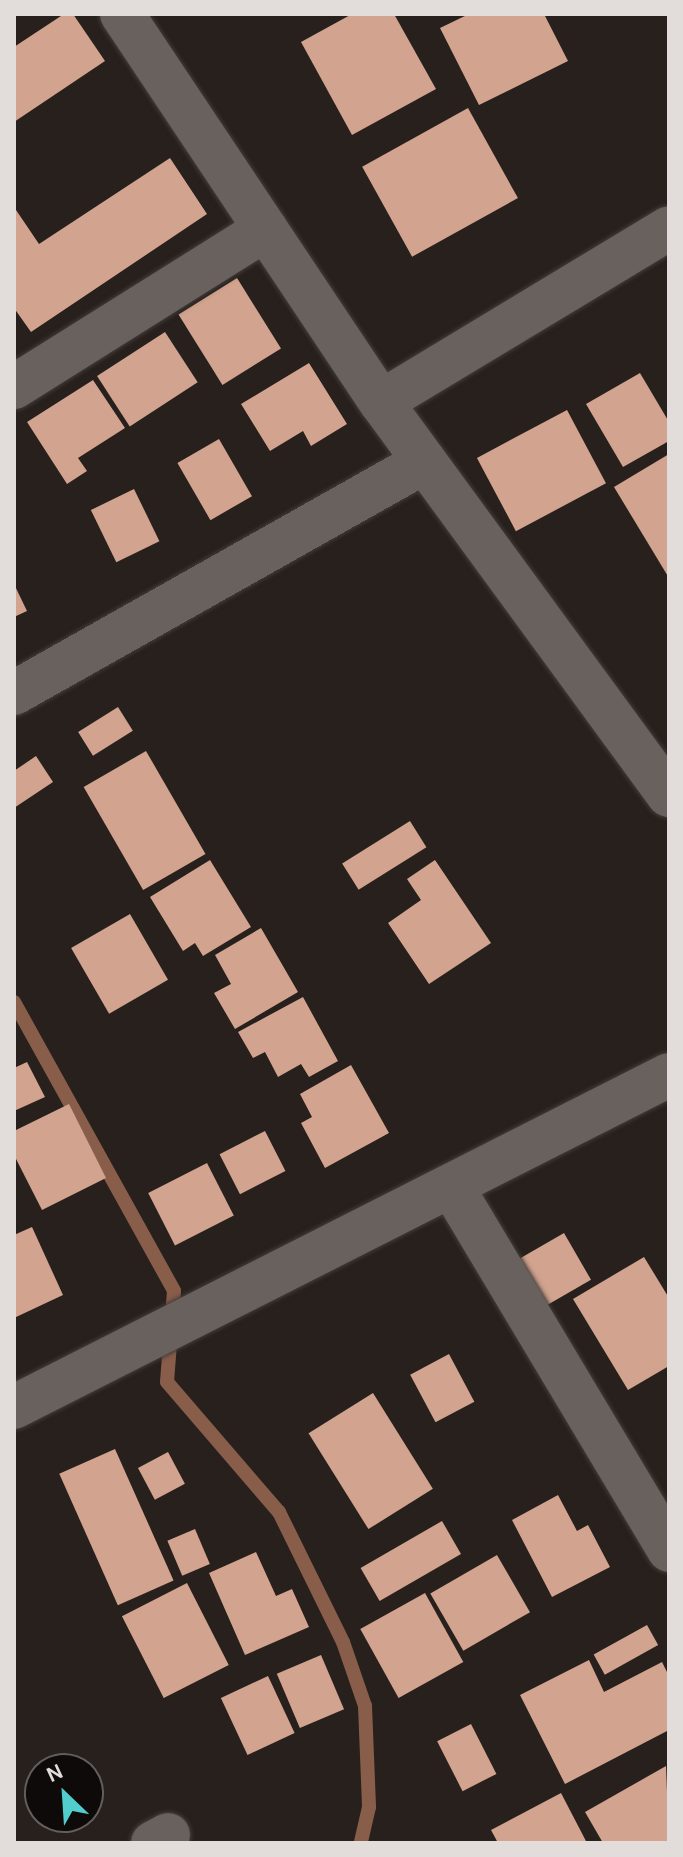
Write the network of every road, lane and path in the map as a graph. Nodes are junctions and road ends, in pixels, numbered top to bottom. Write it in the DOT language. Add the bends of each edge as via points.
graph roads {
  1 [pos="122,14"];
  2 [pos="669,228"];
  3 [pos="266,229"];
  4 [pos="14,387"];
  5 [pos="381,402"];
  6 [pos="424,462"];
  7 [pos="14,693"];
  8 [pos="669,795"];
  9 [pos="669,1075"];
  10 [pos="452,1187"];
  11 [pos="14,1407"];
  12 [pos="669,1550"];
  1 -- 3 [label="street"];
  2 -- 5 [label="street"];
  3 -- 4 [label="street"];
  3 -- 5 [label="street"];
  5 -- 6 [label="street"];
  6 -- 7 [label="street"];
  6 -- 8 [label="street"];
  9 -- 10 [label="street"];
  10 -- 11 [label="street"];
  10 -- 12 [label="street"];
}
